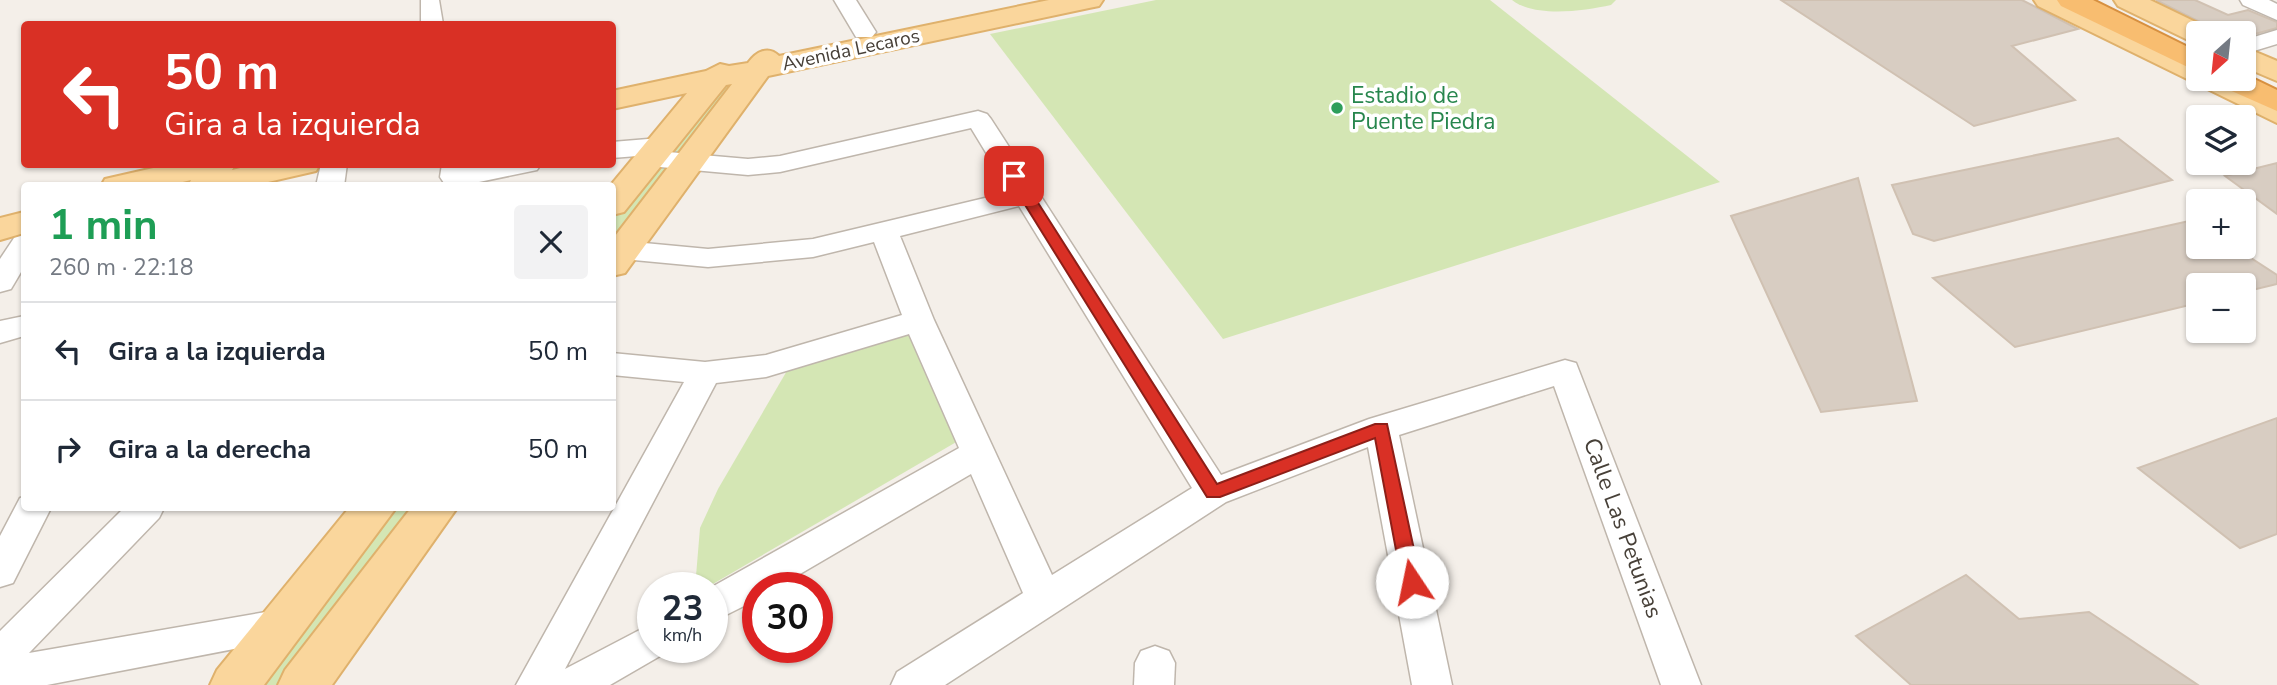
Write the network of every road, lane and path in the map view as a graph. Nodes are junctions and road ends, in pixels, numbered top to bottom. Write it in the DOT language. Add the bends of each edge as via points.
graph roads {
  1 [pos="845,0"];
  2 [pos="1023,0"];
  3 [pos="1089,0"];
  4 [pos="2048,0"];
  5 [pos="2071,0"];
  6 [pos="2104,0"];
  7 [pos="2128,0"];
  8 [pos="2251,0"];
  9 [pos="2277,13"];
  10 [pos="2186,28"];
  11 [pos="864,32"];
  12 [pos="2277,37"];
  13 [pos="2186,40"];
  14 [pos="2256,43"];
  15 [pos="2186,57"];
  16 [pos="2256,62"];
  17 [pos="744,65"];
  18 [pos="2186,69"];
  19 [pos="2277,72"];
  20 [pos="2256,74"];
  21 [pos="616,83"];
  22 [pos="2277,84"];
  23 [pos="2230,91"];
  24 [pos="2254,91"];
  25 [pos="616,99"];
  26 [pos="2277,102"];
  27 [pos="2277,114"];
  28 [pos="616,150"];
  29 [pos="654,152"];
  30 [pos="688,162"];
  31 [pos="201,168"];
  32 [pos="286,168"];
  33 [pos="455,168"];
  34 [pos="508,168"];
  35 [pos="136,182"];
  36 [pos="222,182"];
  37 [pos="1026,196"];
  38 [pos="616,200"];
  39 [pos="21,206"];
  40 [pos="0,209"];
  41 [pos="21,224"];
  42 [pos="0,229"];
  43 [pos="884,231"];
  44 [pos="21,250"];
  45 [pos="618,257"];
  46 [pos="7,278"];
  47 [pos="919,320"];
  48 [pos="21,327"];
  49 [pos="0,331"];
  50 [pos="616,364"];
  51 [pos="705,373"];
  52 [pos="1381,428"];
  53 [pos="981,452"];
  54 [pos="1213,492"];
  55 [pos="31,511"];
  56 [pos="143,511"];
  57 [pos="371,511"];
  58 [pos="433,511"];
  59 [pos="0,572"];
  60 [pos="728,597"];
  61 [pos="1044,598"];
  62 [pos="282,625"];
  63 [pos="637,649"];
  64 [pos="0,657"];
  65 [pos="0,676"];
  66 [pos="1680,684"];
  67 [pos="235,685"];
  68 [pos="303,685"];
  69 [pos="536,685"];
  70 [pos="574,685"];
  71 [pos="911,685"];
  72 [pos="1432,685"];
  1 -- 11 [label="street"];
  2 -- 11 [label="main road, Avenida Lecaros"];
  3 -- 17 [label="main road, Avenida Lecaros"];
  4 -- 18 [label="main road"];
  5 -- 15 [label="highway"];
  6 -- 13 [label="highway"];
  7 -- 10 [label="main road"];
  8 -- 9 [label="street"];
  11 -- 17 [label="main road, Avenida Lecaros"];
  12 -- 14 [label="street"];
  16 -- 19 [label="main road"];
  17 -- 21 [label="main road, Avenida Lecaros"];
  17 -- 25 [label="main road, Avenida Lecaros"];
  17 -- 29 [label="main road"];
  17 -- 30 [label="main road"];
  20 -- 22 [label="highway"];
  23 -- 27 [label="main road"];
  24 -- 26 [label="highway"];
  28 -- 29 [label="street"];
  29 -- 30 [label="street"];
  29 -- 38 [label="main road"];
  30 -- 37 [label="street" via="748,167 780,164 978,119"];
  30 -- 45 [label="main road"];
  31 -- 35 [label="main road"];
  32 -- 36 [label="main road"];
  33 -- 34 [label="street" via="457,178"];
  37 -- 43 [label="street"];
  37 -- 54 [label="street"];
  39 -- 40 [label="main road"];
  41 -- 42 [label="main road"];
  43 -- 45 [label="street" via="758,255"];
  43 -- 47 [label="street"];
  44 -- 46 [label="street"];
  47 -- 51 [label="street" via="766,366"];
  47 -- 53 [label="street"];
  48 -- 49 [label="street"];
  50 -- 51 [label="street"];
  51 -- 69 [label="street"];
  52 -- 54 [label="street"];
  52 -- 66 [label="street, Calle Las Petunias" via="1566,371"];
  52 -- 72 [label="street"];
  53 -- 60 [label="street"];
  53 -- 61 [label="street"];
  54 -- 61 [label="street"];
  55 -- 59 [label="street"];
  56 -- 64 [label="street"];
  57 -- 62 [label="main road"];
  58 -- 68 [label="main road"];
  61 -- 71 [label="street"];
  62 -- 65 [label="street"];
  62 -- 67 [label="main road"];
  63 -- 70 [label="street"];
}
